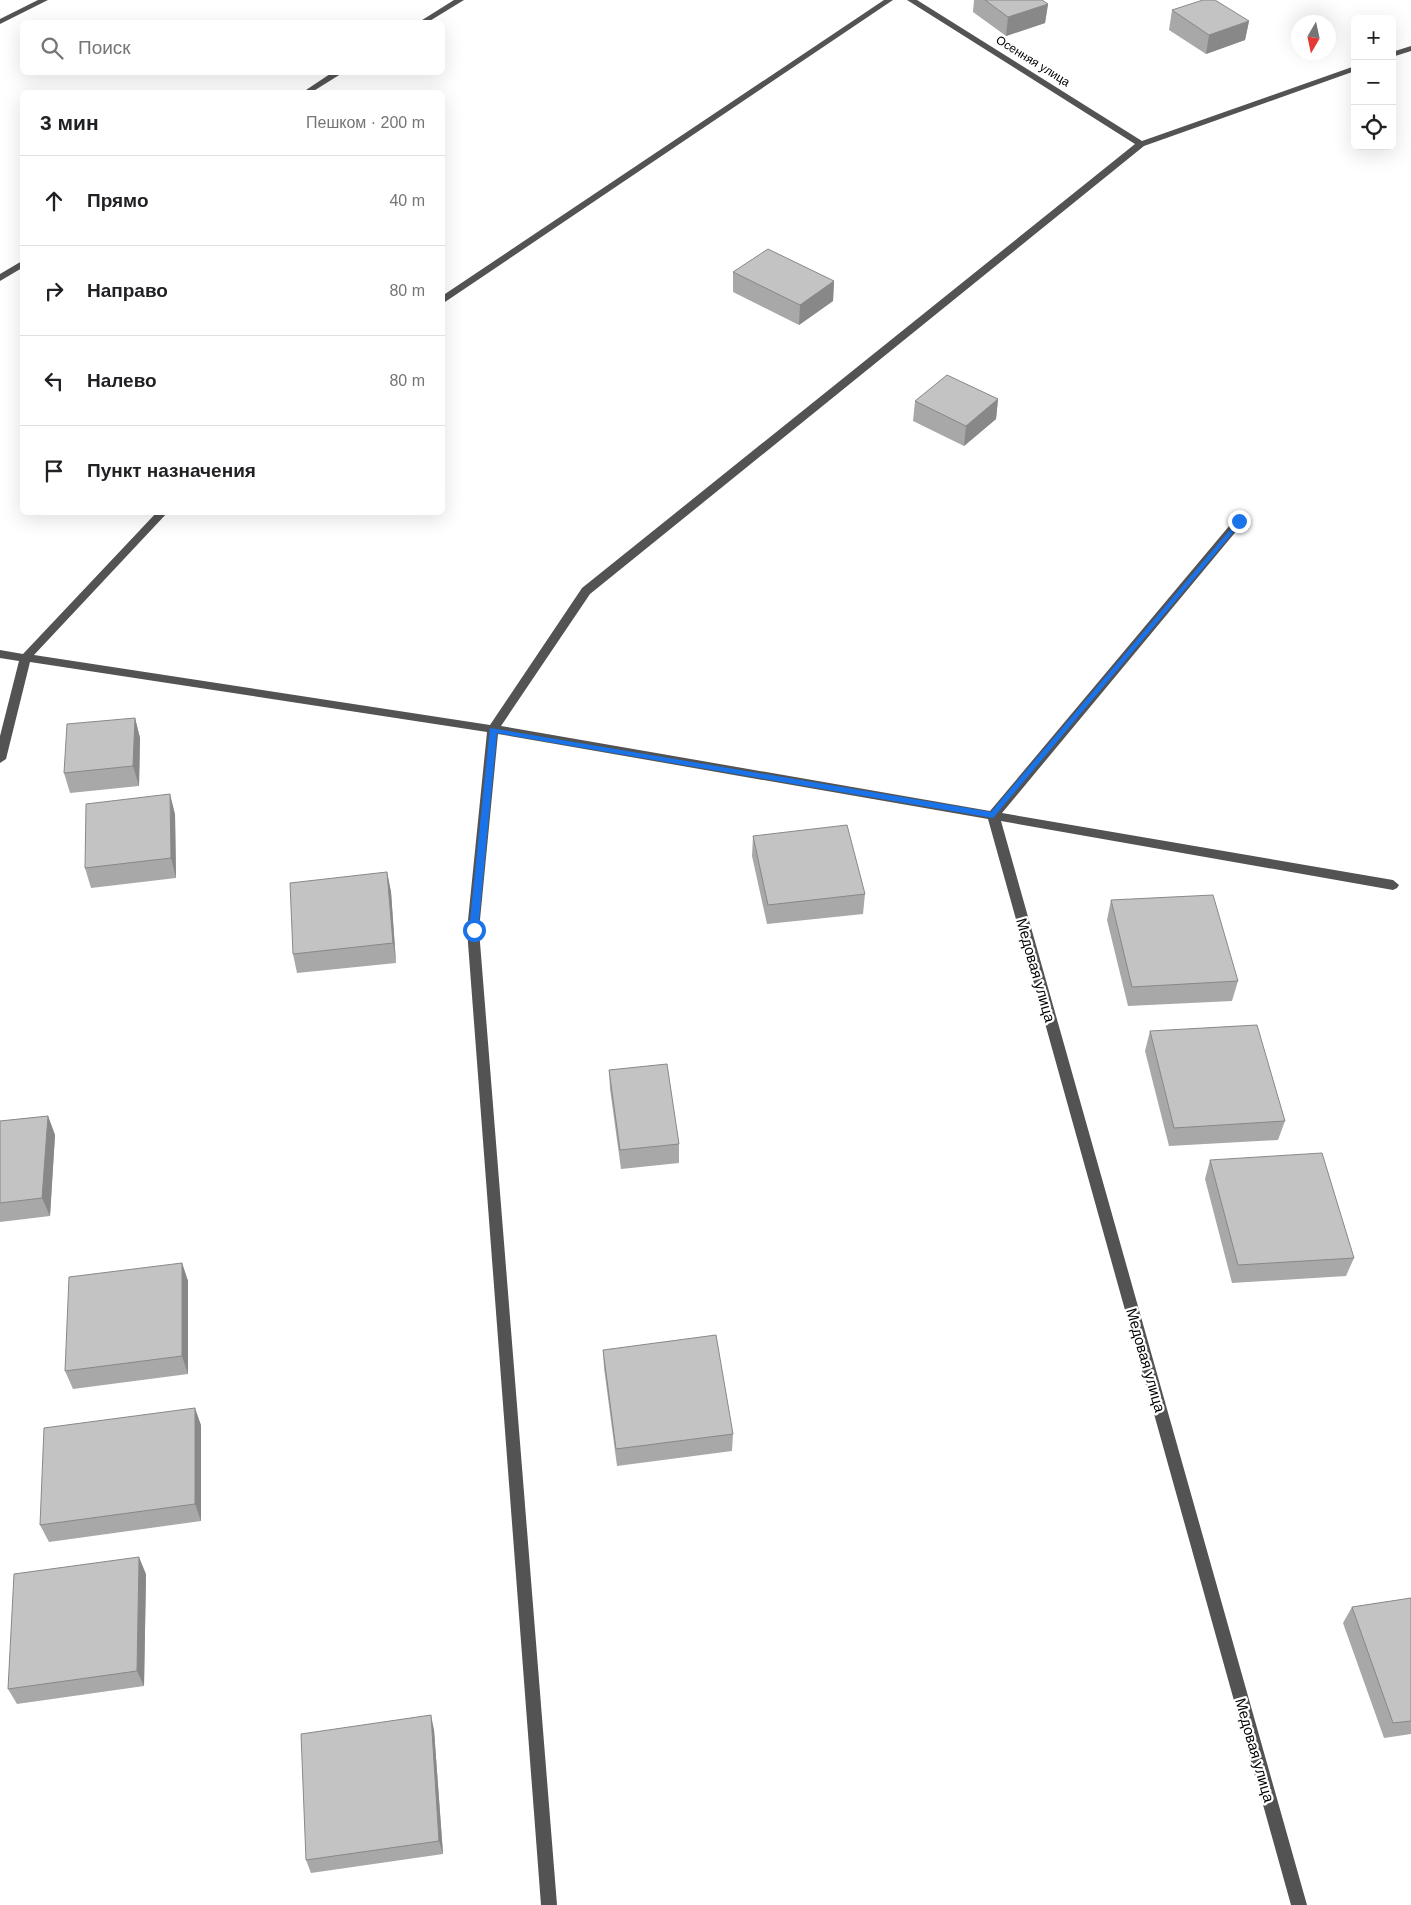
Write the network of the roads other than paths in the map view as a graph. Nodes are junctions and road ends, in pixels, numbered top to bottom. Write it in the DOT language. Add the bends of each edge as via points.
graph roads {
  1 [pos="44,0"];
  2 [pos="460,0"];
  3 [pos="890,0"];
  4 [pos="911,0"];
  5 [pos="426,20"];
  6 [pos="0,22"];
  7 [pos="1411,48"];
  8 [pos="1396,54"];
  9 [pos="1351,69"];
  10 [pos="335,75"];
  11 [pos="310,90"];
  12 [pos="1141,144"];
  13 [pos="20,265"];
  14 [pos="0,278"];
  15 [pos="445,299"];
  16 [pos="160,515"];
  17 [pos="1239,521"];
  18 [pos="0,654"];
  19 [pos="25,658"];
  20 [pos="493,730"];
  21 [pos="0,759"];
  22 [pos="993,816"];
  23 [pos="1393,885"];
  24 [pos="549,1905"];
  25 [pos="1298,1905"];
  1 -- 6 [label="street"];
  2 -- 5 [label="street"];
  3 -- 15 [label="street"];
  4 -- 12 [label="street, Осенняя улица"];
  7 -- 8 [label="street"];
  9 -- 12 [label="street"];
  10 -- 11 [label="street"];
  12 -- 20 [label="street" via="586,591"];
  13 -- 14 [label="street"];
  16 -- 19 [label="street"];
  17 -- 22 [label="street"];
  18 -- 19 [label="street"];
  19 -- 20 [label="street"];
  19 -- 21 [label="street"];
  20 -- 22 [label="street"];
  20 -- 24 [label="street" via="474,930"];
  22 -- 23 [label="street"];
  22 -- 25 [label="street, Медовая улица"];
}
